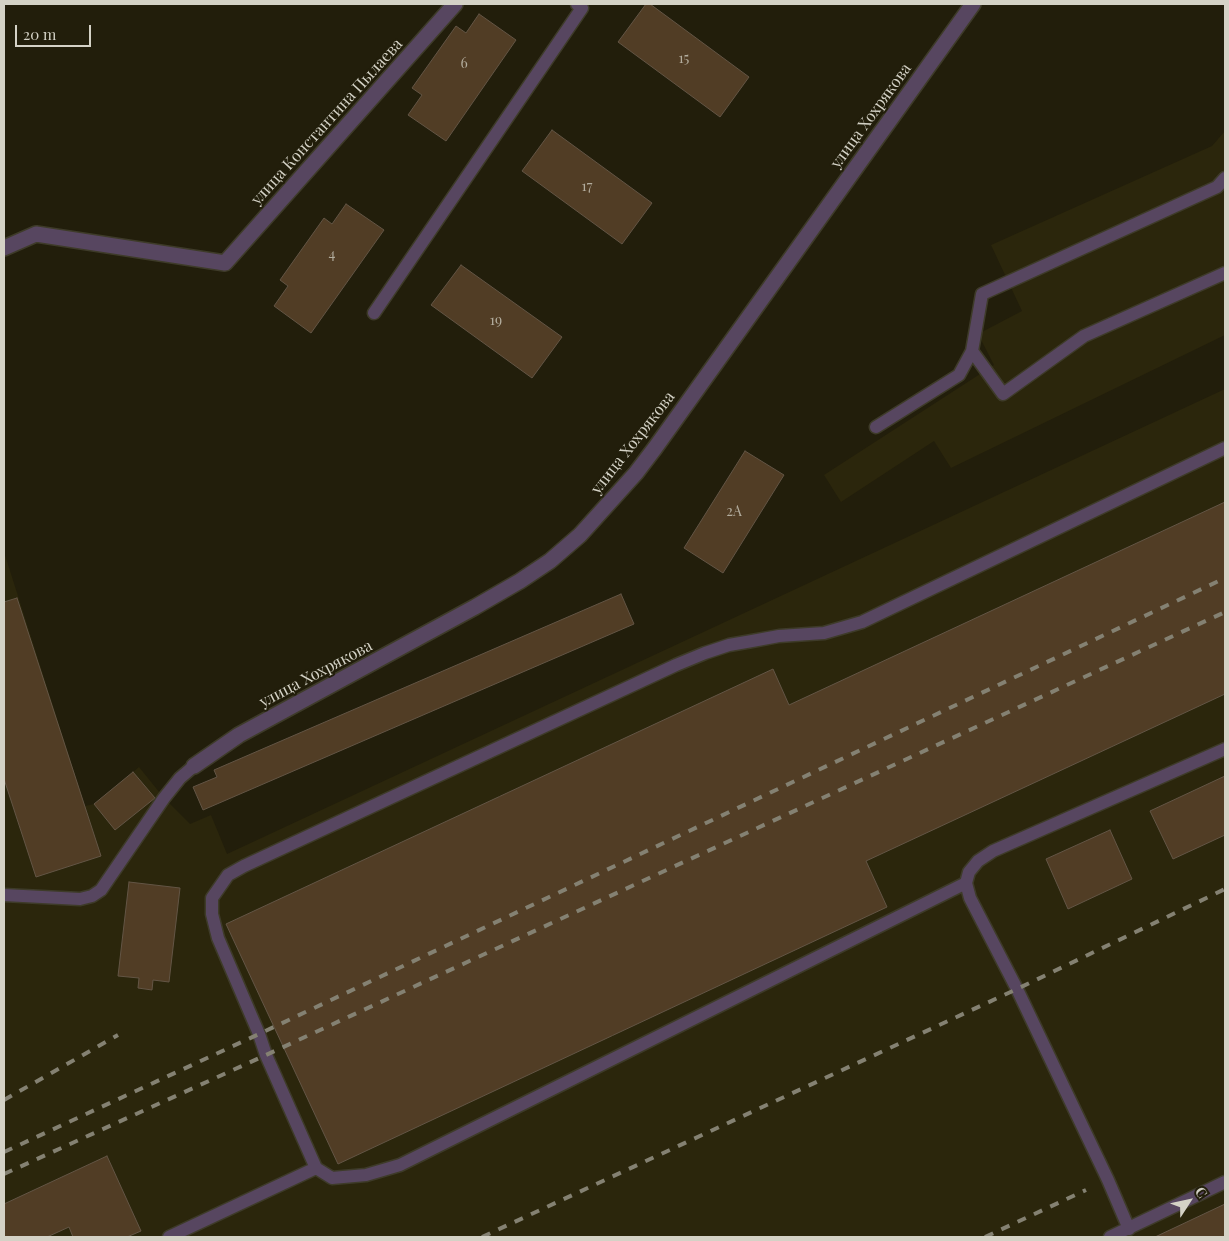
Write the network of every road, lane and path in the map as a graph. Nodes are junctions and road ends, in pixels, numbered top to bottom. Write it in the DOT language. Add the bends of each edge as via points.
graph roads {
  1 [pos="455,4"];
  2 [pos="577,4"];
  3 [pos="973,4"];
  4 [pos="1225,178"];
  5 [pos="4,248"];
  6 [pos="1225,273"];
  7 [pos="374,313"];
  8 [pos="972,351"];
  9 [pos="876,427"];
  10 [pos="1225,448"];
  11 [pos="1225,749"];
  12 [pos="194,766"];
  13 [pos="966,883"];
  14 [pos="4,895"];
  15 [pos="316,1168"];
  16 [pos="1225,1182"];
  17 [pos="1129,1229"];
  18 [pos="168,1237"];
  19 [pos="1110,1237"];
  1 -- 5 [label="street, улица Константина Пылаева" via="225,263 36,234"];
  2 -- 7 [label="lane" via="582,8"];
  3 -- 12 [label="street, улица Хохрякова" via="655,448 580,534 550,560 483,603 239,735"];
  4 -- 8 [label="lane" via="1217,187 982,294"];
  6 -- 8 [label="lane" via="1084,336 1003,394"];
  8 -- 9 [label="lane" via="959,375"];
  10 -- 15 [label="lane" via="862,622 824,633 779,636 705,653 228,875 212,898 218,938"];
  11 -- 13 [label="lane" via="993,851 973,866"];
  12 -- 14 [label="lane" via="164,798 101,890 80,899"];
  13 -- 15 [label="lane" via="400,1166 366,1175 332,1178"];
  13 -- 17 [label="lane" via="970,898 1021,998"];
  15 -- 18 [label="lane"];
  16 -- 17 [label="lane"];
  17 -- 19 [label="lane"];
}
